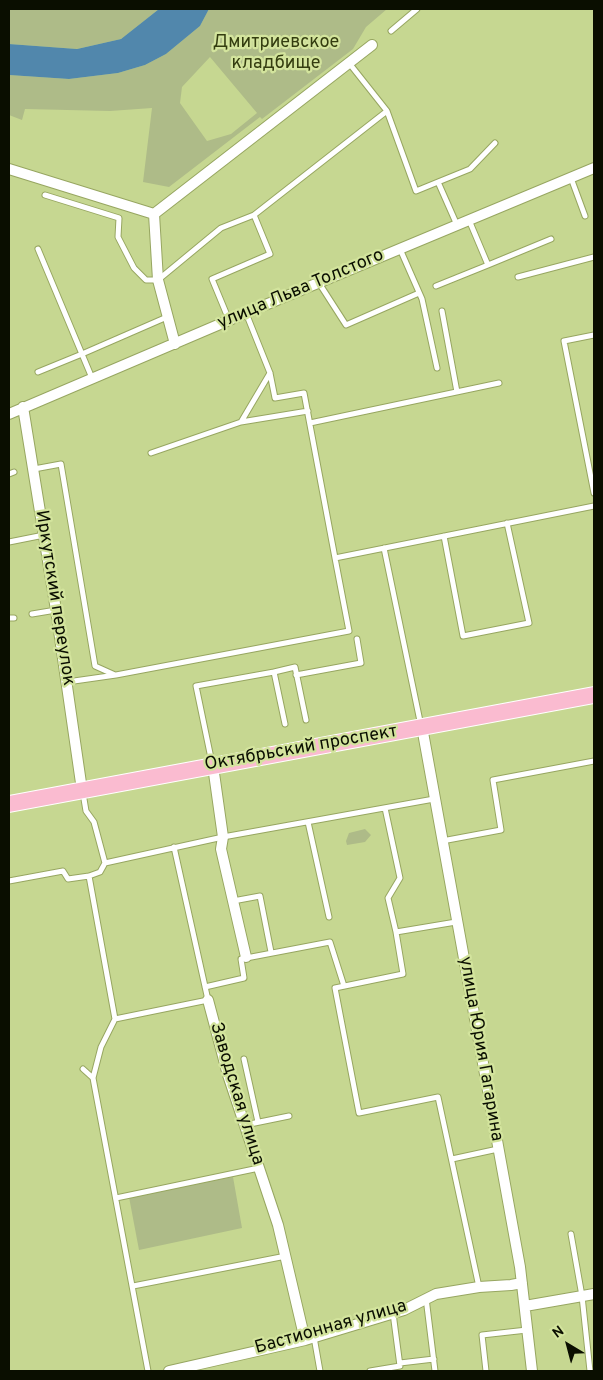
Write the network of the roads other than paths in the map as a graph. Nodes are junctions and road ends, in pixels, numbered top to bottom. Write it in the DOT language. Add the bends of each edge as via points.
graph roads {
  1 [pos="417,9"];
  2 [pos="391,31"];
  3 [pos="372,45"];
  4 [pos="349,63"];
  5 [pos="387,111"];
  6 [pos="495,143"];
  7 [pos="594,168"];
  8 [pos="9,169"];
  9 [pos="571,178"];
  10 [pos="438,182"];
  11 [pos="45,195"];
  12 [pos="154,214"];
  13 [pos="254,215"];
  14 [pos="585,216"];
  15 [pos="469,220"];
  16 [pos="457,225"];
  17 [pos="551,239"];
  18 [pos="38,249"];
  19 [pos="400,249"];
  20 [pos="594,257"];
  21 [pos="488,265"];
  22 [pos="518,277"];
  23 [pos="158,280"];
  24 [pos="319,283"];
  25 [pos="436,286"];
  26 [pos="419,293"];
  27 [pos="442,311"];
  28 [pos="246,313"];
  29 [pos="167,317"];
  30 [pos="229,320"];
  31 [pos="594,335"];
  32 [pos="175,344"];
  33 [pos="82,354"];
  34 [pos="437,368"];
  35 [pos="38,372"];
  36 [pos="270,373"];
  37 [pos="92,379"];
  38 [pos="500,384"];
  39 [pos="457,392"];
  40 [pos="23,407"];
  41 [pos="308,411"];
  42 [pos="9,414"];
  43 [pos="241,422"];
  44 [pos="310,423"];
  45 [pos="151,453"];
  46 [pos="34,469"];
  47 [pos="594,493"];
  48 [pos="594,506"];
  49 [pos="507,523"];
  50 [pos="44,535"];
  51 [pos="444,536"];
  52 [pos="9,542"];
  53 [pos="384,548"];
  54 [pos="335,558"];
  55 [pos="56,610"];
  56 [pos="32,614"];
  57 [pos="357,639"];
  58 [pos="274,672"];
  59 [pos="116,675"];
  60 [pos="296,675"];
  61 [pos="67,682"];
  62 [pos="594,695"];
  63 [pos="306,720"];
  64 [pos="285,724"];
  65 [pos="422,727"];
  66 [pos="594,761"];
  67 [pos="213,766"];
  68 [pos="82,790"];
  69 [pos="434,799"];
  70 [pos="9,804"];
  71 [pos="385,808"];
  72 [pos="308,822"];
  73 [pos="222,837"];
  74 [pos="442,841"];
  75 [pos="174,847"];
  76 [pos="105,863"];
  77 [pos="89,876"];
  78 [pos="9,880"];
  79 [pos="233,901"];
  80 [pos="329,917"];
  81 [pos="456,922"];
  82 [pos="396,932"];
  83 [pos="270,952"];
  84 [pos="246,957"];
  85 [pos="344,986"];
  86 [pos="205,987"];
  87 [pos="208,1000"];
  88 [pos="115,1019"];
  89 [pos="244,1059"];
  90 [pos="83,1069"];
  91 [pos="93,1078"];
  92 [pos="289,1116"];
  93 [pos="258,1122"];
  94 [pos="245,1125"];
  95 [pos="498,1149"];
  96 [pos="452,1159"];
  97 [pos="259,1168"];
  98 [pos="116,1198"];
  99 [pos="571,1234"];
  100 [pos="286,1256"];
  101 [pos="522,1283"];
  102 [pos="132,1286"];
  103 [pos="480,1287"];
  104 [pos="594,1294"];
  105 [pos="582,1296"];
  106 [pos="426,1298"];
  107 [pos="525,1306"];
  108 [pos="393,1313"];
  109 [pos="527,1330"];
  110 [pos="309,1339"];
  111 [pos="434,1359"];
  112 [pos="400,1363"];
  113 [pos="148,1371"];
  114 [pos="169,1371"];
  115 [pos="320,1371"];
  116 [pos="370,1371"];
  117 [pos="435,1371"];
  118 [pos="486,1371"];
  119 [pos="532,1371"];
  120 [pos="590,1371"];
  1 -- 2 [label="lane"];
  3 -- 4 [label="street"];
  4 -- 5 [label="lane"];
  4 -- 12 [label="street"];
  5 -- 10 [label="lane" via="416,191"];
  5 -- 13 [label="lane"];
  6 -- 10 [label="lane" via="470,169"];
  7 -- 9 [label="street, улица Льва Толстого"];
  8 -- 12 [label="street"];
  9 -- 14 [label="lane"];
  9 -- 15 [label="street, улица Льва Толстого"];
  10 -- 16 [label="lane"];
  11 -- 23 [label="lane" via="120,218 118,237 134,268 146,280"];
  12 -- 23 [label="street"];
  13 -- 23 [label="lane" via="221,228"];
  13 -- 30 [label="lane" via="270,254 212,279"];
  15 -- 16 [label="street, улица Льва Толстого"];
  15 -- 21 [label="lane"];
  16 -- 19 [label="street, улица Льва Толстого"];
  17 -- 21 [label="lane"];
  18 -- 33 [label="lane"];
  19 -- 24 [label="street, улица Льва Толстого"];
  19 -- 26 [label="lane"];
  20 -- 22 [label="lane"];
  21 -- 25 [label="lane"];
  23 -- 29 [label="street"];
  24 -- 26 [label="lane" via="346,325"];
  24 -- 28 [label="street, улица Льва Толстого"];
  26 -- 34 [label="lane"];
  27 -- 39 [label="lane"];
  28 -- 30 [label="street, улица Льва Толстого"];
  28 -- 36 [label="lane"];
  29 -- 32 [label="street"];
  29 -- 33 [label="lane"];
  30 -- 32 [label="street, улица Льва Толстого"];
  31 -- 47 [label="lane" via="564,341"];
  32 -- 37 [label="street, улица Льва Толстого"];
  33 -- 35 [label="lane"];
  33 -- 37 [label="lane"];
  36 -- 41 [label="lane" via="275,398 304,393"];
  36 -- 43 [label="lane"];
  37 -- 40 [label="street, улица Льва Толстого"];
  38 -- 39 [label="lane"];
  39 -- 44 [label="lane"];
  40 -- 42 [label="street, улица Льва Толстого"];
  40 -- 46 [label="street, Иркутский переулок"];
  41 -- 43 [label="lane"];
  41 -- 44 [label="lane"];
  43 -- 45 [label="lane"];
  44 -- 54 [label="lane"];
  46 -- 50 [label="street, Иркутский переулок"];
  46 -- 59 [label="lane" via="61,464 95,666"];
  48 -- 49 [label="lane"];
  49 -- 51 [label="lane"];
  49 -- 51 [label="lane" via="529,623 462,636"];
  50 -- 52 [label="lane"];
  50 -- 55 [label="street, Иркутский переулок"];
  51 -- 53 [label="lane"];
  53 -- 54 [label="lane"];
  53 -- 65 [label="lane"];
  54 -- 59 [label="lane" via="349,631"];
  55 -- 56 [label="lane"];
  55 -- 61 [label="street, Иркутский переулок"];
  57 -- 60 [label="lane" via="361,663"];
  58 -- 60 [label="lane" via="295,668"];
  58 -- 64 [label="lane"];
  58 -- 67 [label="lane" via="196,686"];
  59 -- 61 [label="lane"];
  60 -- 63 [label="lane"];
  61 -- 68 [label="street, Иркутский переулок"];
  62 -- 65 [label="main road, Октябрьский проспект"];
  65 -- 67 [label="main road, Октябрьский проспект"];
  65 -- 69 [label="street, улица Юрия Гагарина"];
  66 -- 74 [label="lane" via="492,780 501,830"];
  67 -- 68 [label="main road, Октябрьский проспект"];
  67 -- 73 [label="street"];
  68 -- 70 [label="main road, Октябрьский проспект"];
  68 -- 76 [label="lane"];
  69 -- 71 [label="lane"];
  69 -- 74 [label="street, улица Юрия Гагарина"];
  71 -- 72 [label="lane"];
  71 -- 82 [label="lane" via="400,878 388,898"];
  72 -- 73 [label="lane"];
  72 -- 80 [label="lane"];
  73 -- 75 [label="lane"];
  73 -- 79 [label="street"];
  74 -- 81 [label="street, улица Юрия Гагарина"];
  75 -- 76 [label="lane"];
  75 -- 86 [label="lane, Заводская улица"];
  76 -- 77 [label="lane" via="100,872"];
  77 -- 78 [label="lane" via="68,879 63,871"];
  77 -- 88 [label="lane"];
  79 -- 83 [label="lane" via="260,896"];
  79 -- 84 [label="street"];
  81 -- 82 [label="lane"];
  81 -- 95 [label="street, улица Юрия Гагарина"];
  82 -- 85 [label="lane" via="403,974"];
  83 -- 84 [label="lane"];
  83 -- 85 [label="lane" via="330,942"];
  84 -- 86 [label="lane" via="240,958 244,978"];
  85 -- 96 [label="lane" via="335,988 359,1113 438,1096"];
  86 -- 87 [label="lane, Заводская улица"];
  87 -- 88 [label="lane"];
  87 -- 94 [label="street, Заводская улица"];
  88 -- 91 [label="lane" via="101,1047"];
  89 -- 93 [label="lane"];
  90 -- 91 [label="lane"];
  91 -- 98 [label="lane"];
  92 -- 93 [label="lane"];
  93 -- 94 [label="lane"];
  94 -- 97 [label="street, Заводская улица"];
  95 -- 96 [label="lane"];
  95 -- 101 [label="street, улица Юрия Гагарина"];
  96 -- 103 [label="lane"];
  97 -- 98 [label="lane"];
  97 -- 100 [label="street, Заводская улица"];
  98 -- 102 [label="lane"];
  99 -- 105 [label="lane"];
  100 -- 102 [label="lane"];
  100 -- 110 [label="street, Заводская улица"];
  101 -- 103 [label="street, Бастионная улица"];
  101 -- 107 [label="street, улица Юрия Гагарина"];
  102 -- 113 [label="lane"];
  103 -- 106 [label="street, Бастионная улица"];
  104 -- 105 [label="street"];
  105 -- 107 [label="street"];
  105 -- 120 [label="lane"];
  106 -- 108 [label="street, Бастионная улица"];
  106 -- 111 [label="lane"];
  107 -- 109 [label="street, улица Юрия Гагарина"];
  108 -- 110 [label="street, Бастионная улица"];
  108 -- 112 [label="lane"];
  109 -- 118 [label="lane" via="482,1335"];
  109 -- 119 [label="street, улица Юрия Гагарина"];
  110 -- 114 [label="street, Бастионная улица"];
  110 -- 115 [label="lane"];
  111 -- 112 [label="lane"];
  111 -- 117 [label="lane"];
  112 -- 116 [label="lane" via="400,1366"];
}
